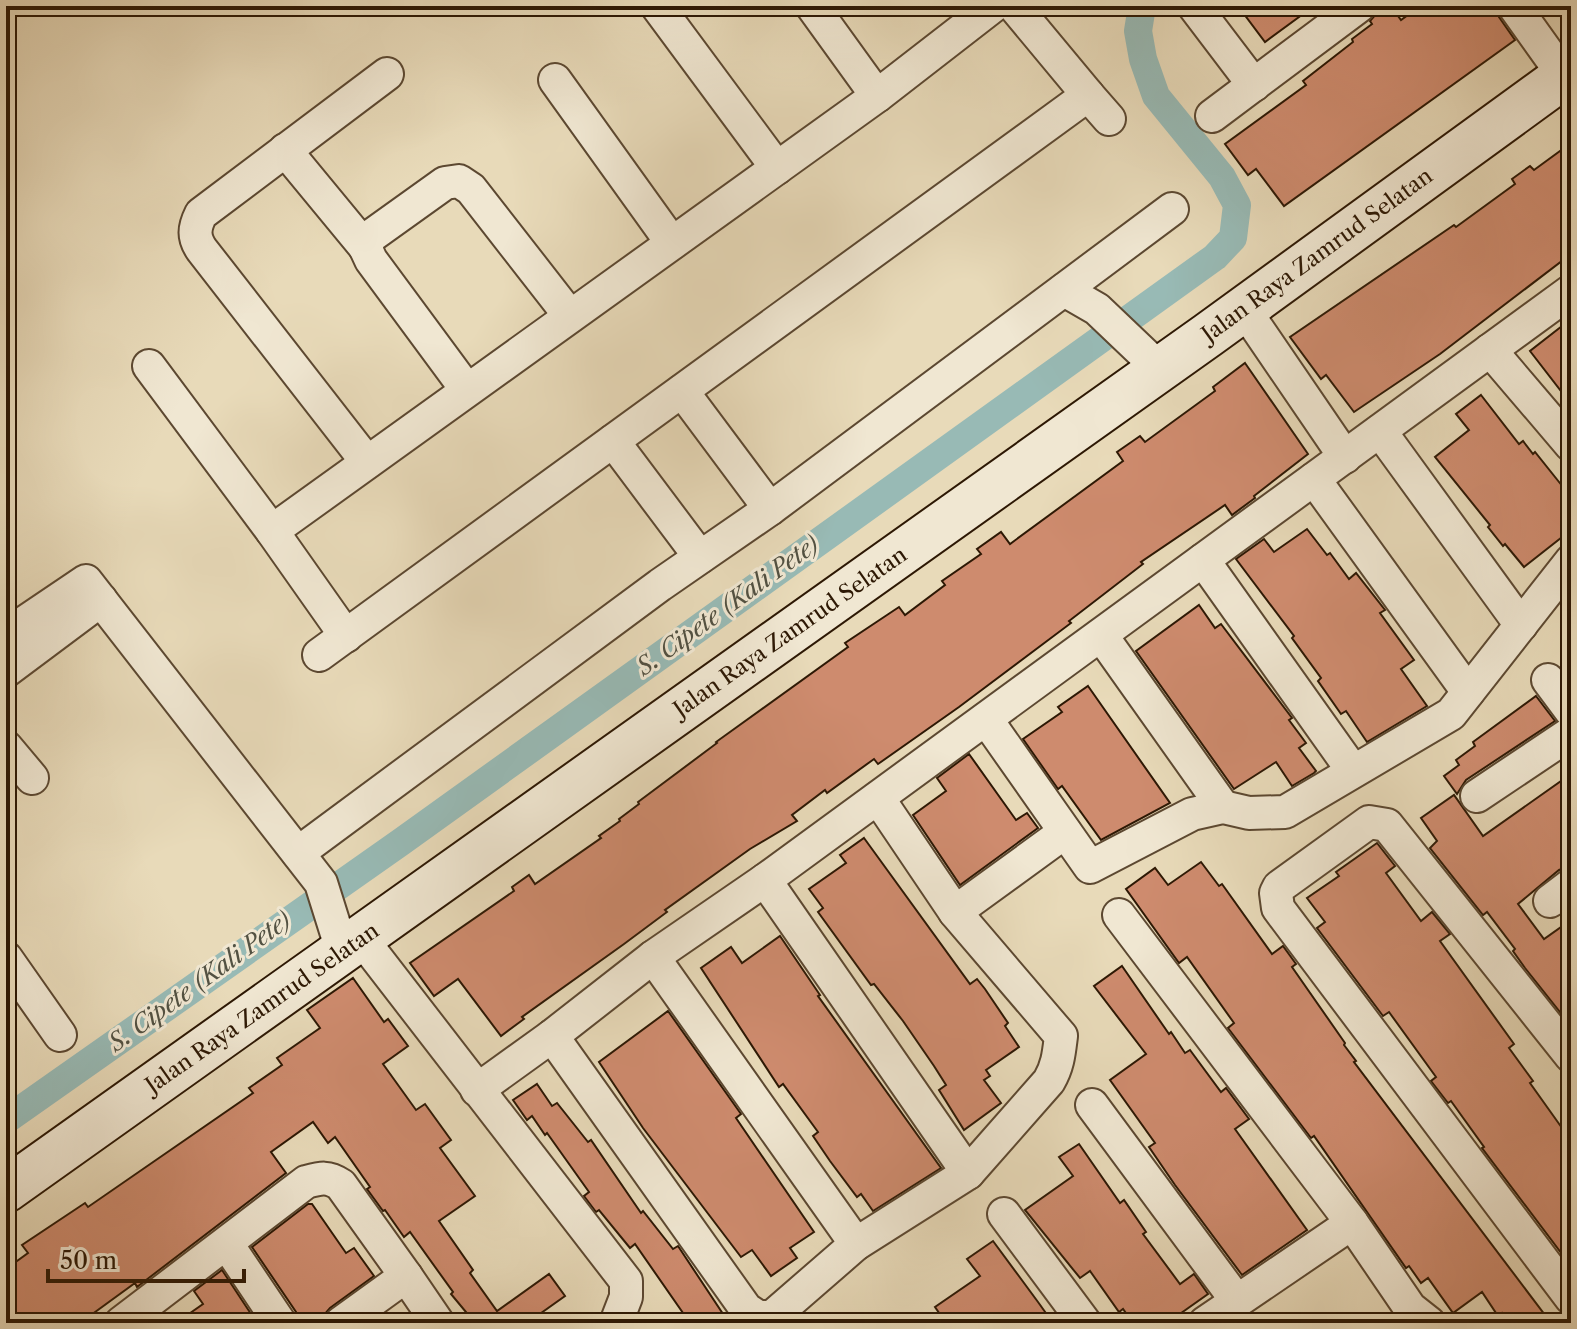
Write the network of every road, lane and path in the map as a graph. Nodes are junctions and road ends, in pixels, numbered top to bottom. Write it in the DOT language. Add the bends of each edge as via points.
graph roads {
  1 [pos="657,6"];
  2 [pos="812,6"];
  3 [pos="993,6"];
  4 [pos="1014,6"];
  5 [pos="1194,6"];
  6 [pos="1514,6"];
  7 [pos="1354,7"];
  8 [pos="1567,73"];
  9 [pos="387,74"];
  10 [pos="555,80"];
  11 [pos="1254,85"];
  12 [pos="877,96"];
  13 [pos="1212,116"];
  14 [pos="285,150"];
  15 [pos="777,168"];
  16 [pos="1172,209"];
  17 [pos="672,243"];
  18 [pos="365,247"];
  19 [pos="1064,290"];
  20 [pos="1571,291"];
  21 [pos="1244,309"];
  22 [pos="570,316"];
  23 [pos="1490,350"];
  24 [pos="1149,359"];
  25 [pos="149,366"];
  26 [pos="467,390"];
  27 [pos="682,391"];
  28 [pos="1380,431"];
  29 [pos="613,441"];
  30 [pos="1571,445"];
  31 [pos="1345,457"];
  32 [pos="367,462"];
  33 [pos="1314,479"];
  34 [pos="770,509"];
  35 [pos="272,531"];
  36 [pos="700,557"];
  37 [pos="1203,560"];
  38 [pos="1571,561"];
  39 [pos="101,600"];
  40 [pos="1521,625"];
  41 [pos="6,635"];
  42 [pos="1101,635"];
  43 [pos="346,636"];
  44 [pos="319,655"];
  45 [pos="6,671"];
  46 [pos="1548,680"];
  47 [pos="1468,692"];
  48 [pos="1571,711"];
  49 [pos="986,719"];
  50 [pos="1571,733"];
  51 [pos="6,747"];
  52 [pos="1353,771"];
  53 [pos="32,778"];
  54 [pos="1477,796"];
  55 [pos="878,798"];
  56 [pos="1223,807"];
  57 [pos="1065,832"];
  58 [pos="298,853"];
  59 [pos="765,880"];
  60 [pos="955,912"];
  61 [pos="1119,915"];
  62 [pos="347,943"];
  63 [pos="653,957"];
  64 [pos="6,958"];
  65 [pos="60,1035"];
  66 [pos="552,1036"];
  67 [pos="1571,1056"];
  68 [pos="477,1090"];
  69 [pos="1092,1105"];
  70 [pos="968,1173"];
  71 [pos="6,1190"];
  72 [pos="1004,1214"];
  73 [pos="1352,1223"];
  74 [pos="227,1244"];
  75 [pos="856,1244"];
  76 [pos="406,1276"];
  77 [pos="1571,1298"];
  78 [pos="1237,1301"];
  79 [pos="121,1323"];
  80 [pos="280,1323"];
  81 [pos="341,1323"];
  82 [pos="438,1323"];
  83 [pos="616,1323"];
  84 [pos="1085,1323"];
  85 [pos="1205,1323"];
  86 [pos="1429,1323"];
  1 -- 15 [label="street"];
  2 -- 12 [label="street"];
  3 -- 12 [label="street"];
  4 -- 27 [label="street" via="1098,107"];
  5 -- 11 [label="street"];
  6 -- 8 [label="street"];
  7 -- 11 [label="street"];
  8 -- 21 [label="street, Jalan Raya Zamrud Selatan"];
  9 -- 14 [label="street"];
  10 -- 17 [label="street"];
  11 -- 13 [label="street"];
  12 -- 15 [label="street"];
  14 -- 18 [label="street"];
  14 -- 32 [label="street" via="201,214 196,241"];
  15 -- 17 [label="street"];
  16 -- 19 [label="street"];
  17 -- 22 [label="street"];
  18 -- 22 [label="street" via="371,236 445,183 459,181 471,189"];
  18 -- 26 [label="street"];
  19 -- 24 [label="street" via="1097,309"];
  19 -- 34 [label="street"];
  20 -- 23 [label="street"];
  21 -- 24 [label="street, Jalan Raya Zamrud Selatan"];
  21 -- 31 [label="street"];
  22 -- 26 [label="street"];
  23 -- 28 [label="street"];
  23 -- 30 [label="street"];
  24 -- 62 [label="street, Jalan Raya Zamrud Selatan"];
  25 -- 35 [label="street"];
  26 -- 32 [label="street"];
  27 -- 29 [label="street"];
  27 -- 34 [label="street"];
  28 -- 31 [label="street"];
  28 -- 40 [label="street"];
  29 -- 36 [label="street"];
  29 -- 43 [label="street"];
  31 -- 33 [label="street"];
  32 -- 35 [label="street"];
  33 -- 37 [label="street"];
  33 -- 47 [label="street"];
  34 -- 36 [label="street"];
  35 -- 43 [label="street"];
  36 -- 58 [label="street"];
  37 -- 42 [label="street"];
  37 -- 52 [label="street"];
  38 -- 40 [label="street"];
  39 -- 41 [label="street" via="86,581"];
  39 -- 45 [label="street"];
  39 -- 58 [label="street"];
  40 -- 47 [label="street"];
  42 -- 49 [label="street"];
  42 -- 56 [label="street"];
  43 -- 44 [label="street"];
  46 -- 48 [label="street"];
  47 -- 52 [label="street" via="1451,714"];
  49 -- 55 [label="street"];
  49 -- 57 [label="street"];
  50 -- 54 [label="street"];
  51 -- 53 [label="street"];
  52 -- 56 [label="street" via="1285,812"];
  55 -- 59 [label="street"];
  55 -- 60 [label="street"];
  56 -- 57 [label="street" via="1192,814 1090,867"];
  57 -- 60 [label="street"];
  58 -- 62 [label="street" via="321,883"];
  59 -- 63 [label="street"];
  59 -- 70 [label="street"];
  60 -- 70 [label="street" via="1061,1036 1049,1081"];
  61 -- 73 [label="street"];
  62 -- 68 [label="street" via="431,1025"];
  62 -- 71 [label="street, Jalan Raya Zamrud Selatan"];
  63 -- 66 [label="street"];
  63 -- 75 [label="street"];
  64 -- 65 [label="street"];
  66 -- 68 [label="street"];
  66 -- 75 [label="street" via="746,1309 758,1317 772,1317"];
  67 -- 77 [label="street" via="1387,825 1369,822 1279,887 1278,908"];
  68 -- 83 [label="street" via="626,1281"];
  69 -- 78 [label="street"];
  70 -- 75 [label="street"];
  72 -- 84 [label="street"];
  73 -- 78 [label="street"];
  73 -- 86 [label="street" via="1410,1308"];
  74 -- 76 [label="street" via="306,1182 330,1178 341,1185"];
  74 -- 79 [label="street"];
  74 -- 80 [label="street"];
  76 -- 81 [label="street"];
  76 -- 82 [label="street"];
  78 -- 85 [label="street"];
}
